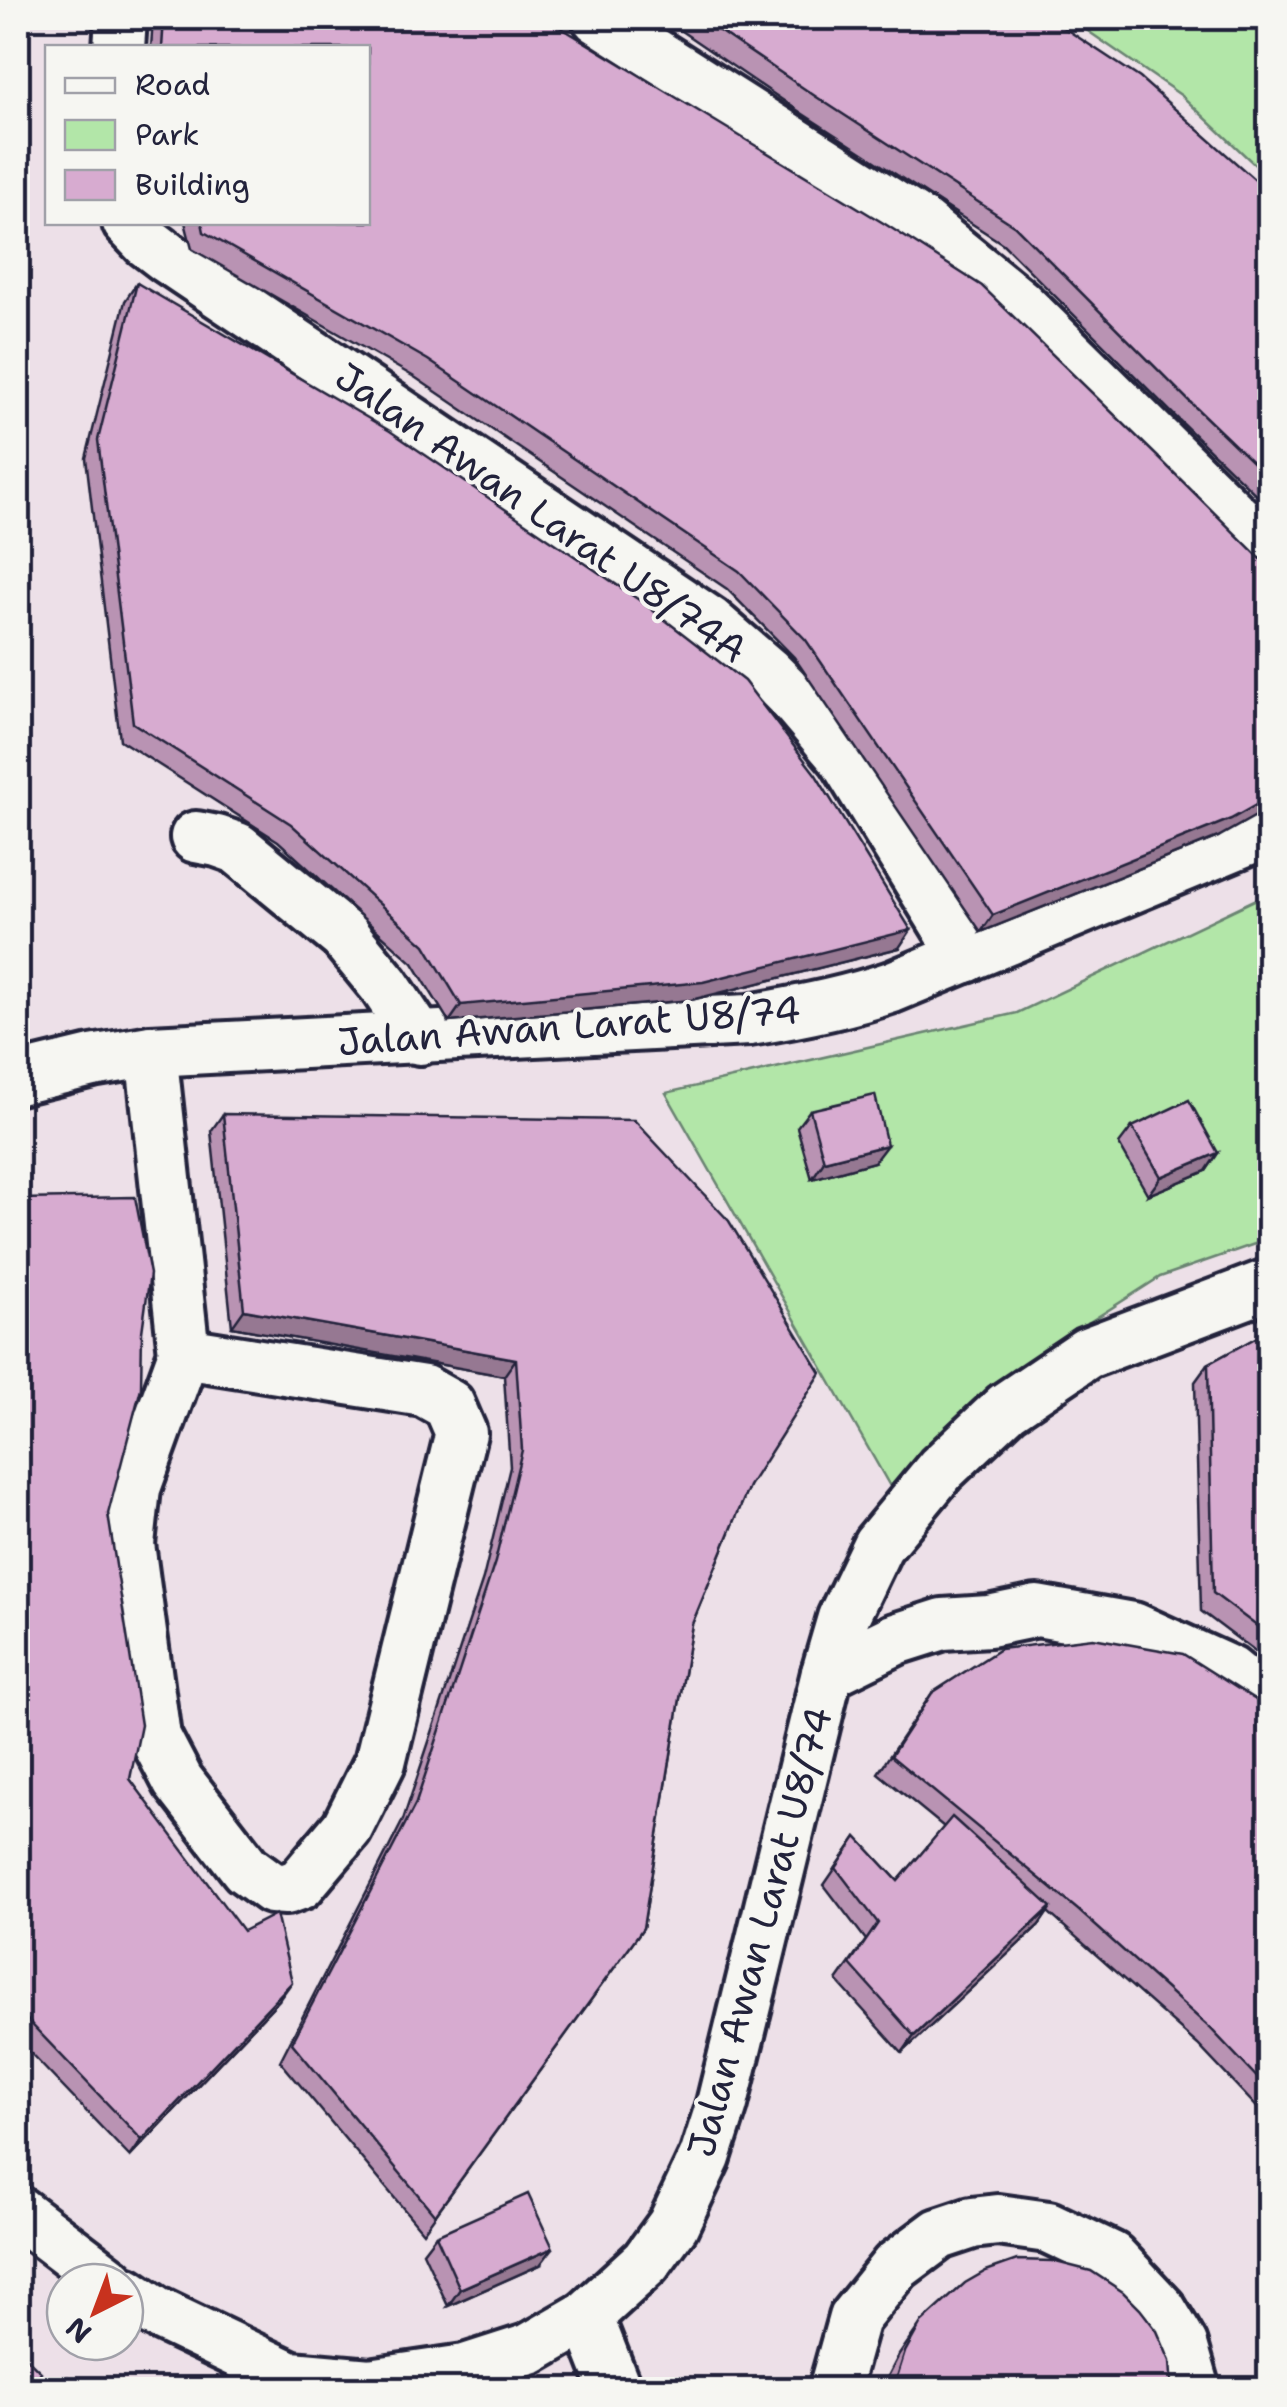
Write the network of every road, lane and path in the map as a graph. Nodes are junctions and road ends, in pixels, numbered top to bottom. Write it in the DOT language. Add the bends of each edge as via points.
graph roads {
  1 [pos="121,18"];
  2 [pos="598,18"];
  3 [pos="119,45"];
  4 [pos="131,225"];
  5 [pos="1270,552"];
  6 [pos="1270,830"];
  7 [pos="196,837"];
  8 [pos="966,957"];
  9 [pos="420,1039"];
  10 [pos="151,1051"];
  11 [pos="18,1079"];
  12 [pos="1270,1284"];
  13 [pos="184,1353"];
  14 [pos="827,1673"];
  15 [pos="1270,1705"];
  16 [pos="18,2212"];
  17 [pos="84,2262"];
  18 [pos="145,2305"];
  19 [pos="586,2316"];
  20 [pos="295,2383"];
  21 [pos="616,2390"];
  22 [pos="834,2390"];
  23 [pos="1195,2390"];
  1 -- 3 [label="street"];
  2 -- 5 [label="street" via="920,224 1018,303"];
  4 -- 8 [label="street, Jalan Awan Larat U8/74A" via="168,258 739,646 844,758"];
  6 -- 8 [label="street, Jalan Awan Larat U8/74"];
  7 -- 9 [label="street" via="237,848 344,936"];
  8 -- 9 [label="street, Jalan Awan Larat U8/74" via="847,1002 749,1020"];
  9 -- 10 [label="street, Jalan Awan Larat U8/74"];
  10 -- 11 [label="street, Jalan Awan Larat U8/74"];
  10 -- 13 [label="street"];
  12 -- 14 [label="street, Jalan Awan Larat U8/74" via="1087,1353 1007,1407 941,1469 878,1545 843,1618"];
  13 -- 13 [label="street" via="135,1488 129,1544 156,1736 178,1781 246,1869 272,1888 286,1889 300,1884 347,1828 380,1762 461,1433 450,1405 424,1391"];
  14 -- 15 [label="street, Jalan Awan Larat U8/74" via="943,1624 1037,1611 1133,1628 1230,1672"];
  14 -- 19 [label="street, Jalan Awan Larat U8/74" via="704,2157 673,2225 646,2262"];
  16 -- 17 [label="street"];
  18 -- 20 [label="street, Jalan Awan Larat U8/74"];
  19 -- 20 [label="street, Jalan Awan Larat U8/74" via="530,2349 465,2370 370,2384"];
  19 -- 21 [label="street"];
  22 -- 23 [label="street" via="854,2318 896,2266 939,2234 998,2220 1048,2227 1111,2257 1161,2310 1182,2345"];
}
